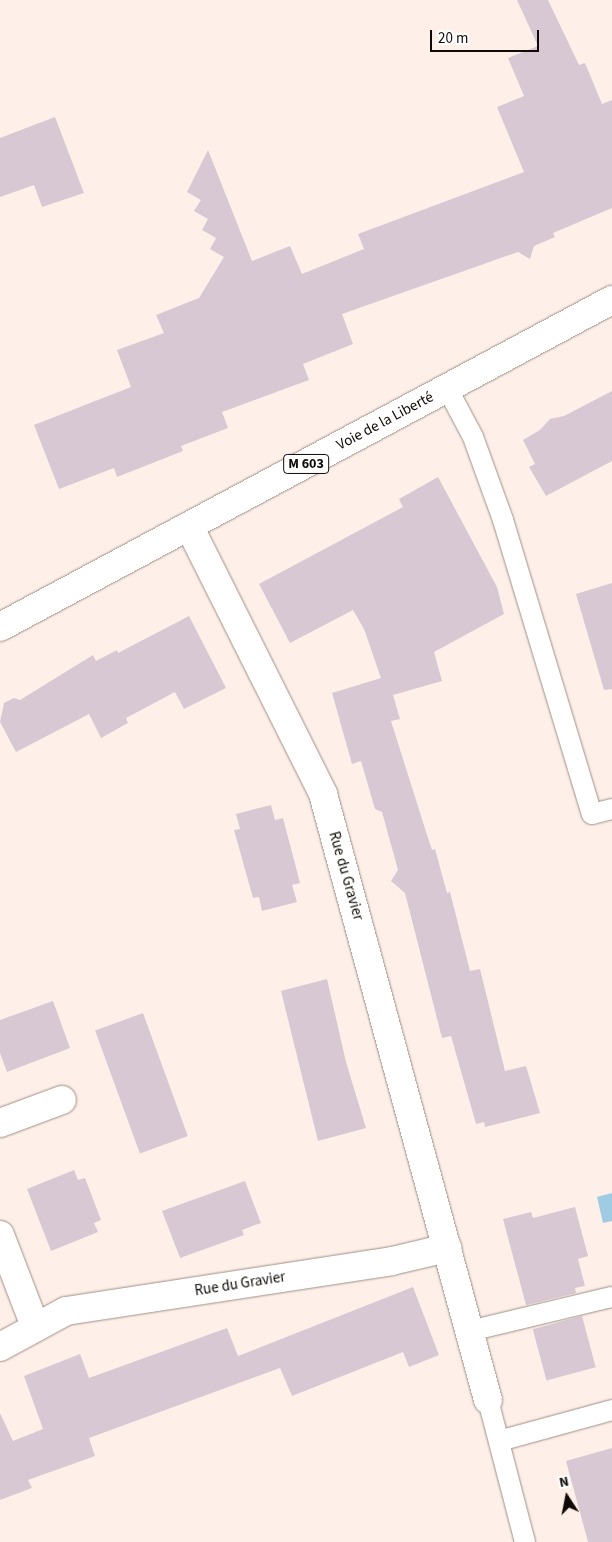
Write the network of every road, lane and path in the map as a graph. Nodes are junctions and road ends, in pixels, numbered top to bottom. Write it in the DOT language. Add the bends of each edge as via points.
graph roads {
  1 [pos="612,300"];
  2 [pos="447,388"];
  3 [pos="189,526"];
  4 [pos="0,627"];
  5 [pos="612,809"];
  6 [pos="62,1100"];
  7 [pos="0,1123"];
  8 [pos="0,1235"];
  9 [pos="447,1248"];
  10 [pos="612,1297"];
  11 [pos="35,1326"];
  12 [pos="470,1331"];
  13 [pos="0,1348"];
  14 [pos="488,1400"];
  15 [pos="612,1410"];
  16 [pos="499,1440"];
  17 [pos="525,1542"];
  1 -- 2 [label="street, Voie de la Liberté / M 603"];
  2 -- 3 [label="street, Voie de la Liberté / M 603"];
  2 -- 5 [label="lane" via="473,437 502,520 592,814"];
  3 -- 4 [label="street, Voie de la Liberté / M 603"];
  3 -- 9 [label="street, Rue du Gravier" via="323,794"];
  6 -- 7 [label="street"];
  8 -- 11 [label="street"];
  9 -- 11 [label="street, Rue du Gravier" via="392,1261 66,1311"];
  9 -- 12 [label="street, Rue du Gravier"];
  10 -- 12 [label="lane"];
  11 -- 13 [label="street, Rue du Gravier"];
  12 -- 14 [label="street, Rue du Gravier"];
  14 -- 16 [label="lane"];
  15 -- 16 [label="lane"];
  16 -- 17 [label="lane"];
}
